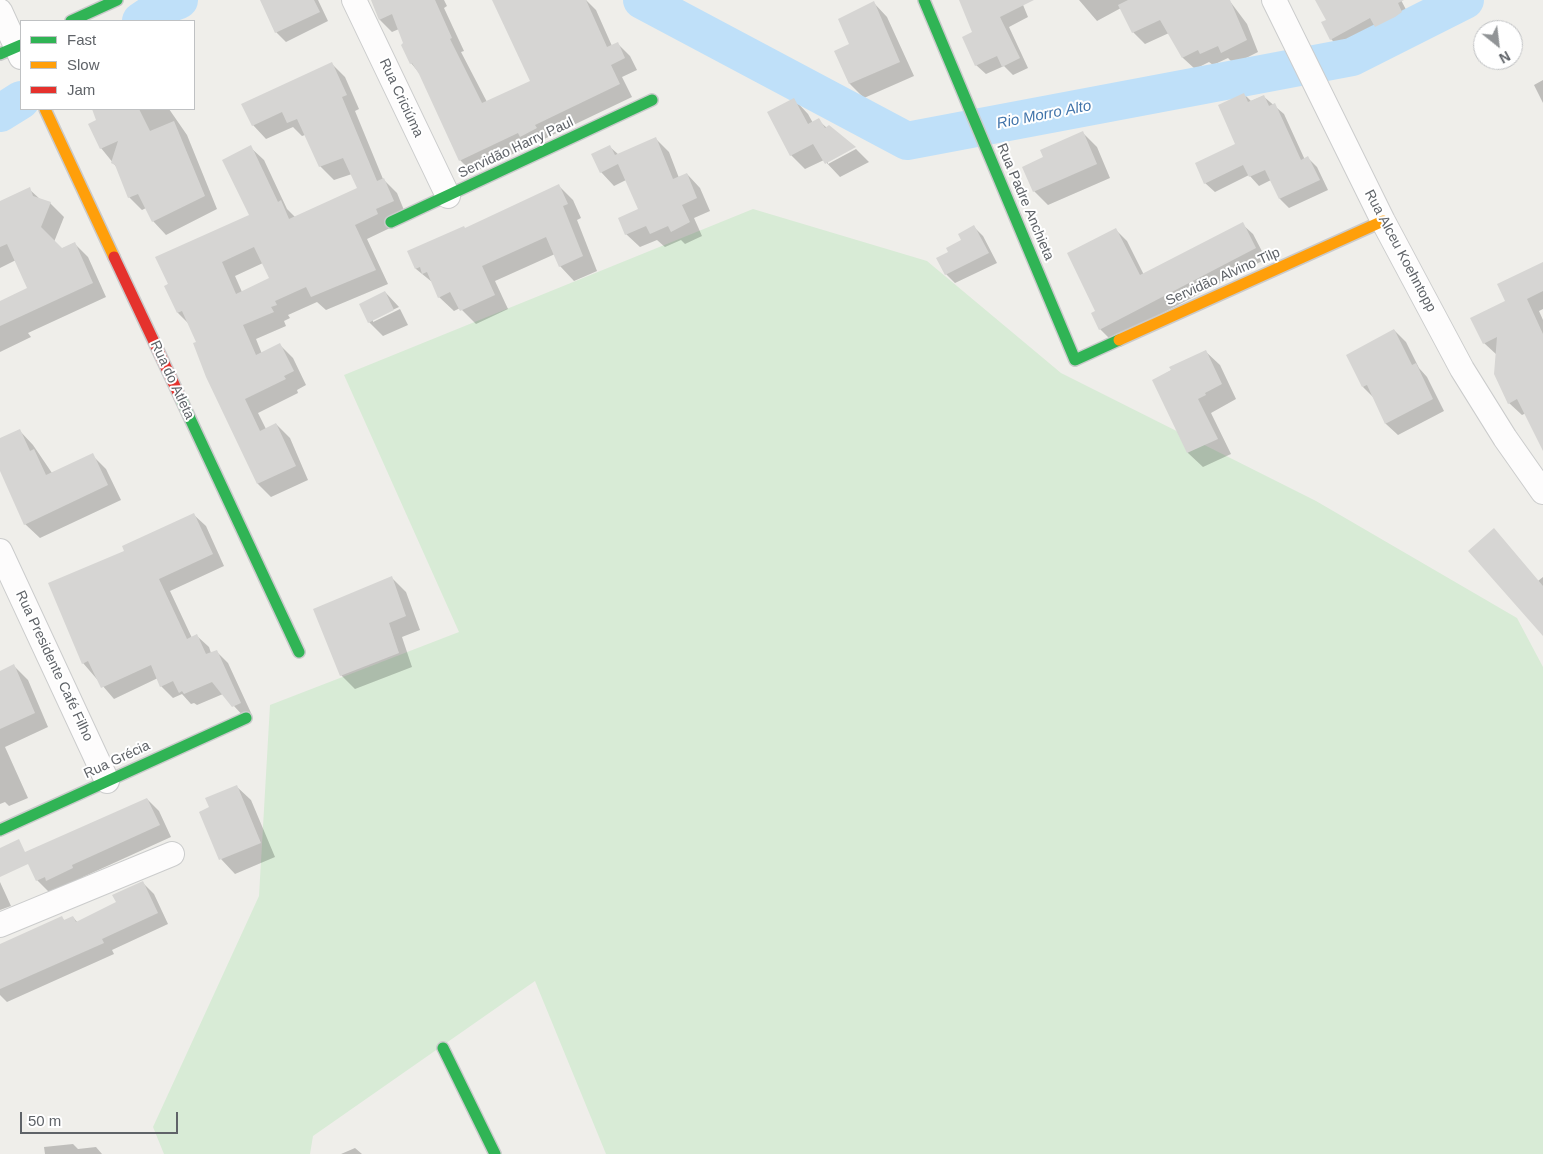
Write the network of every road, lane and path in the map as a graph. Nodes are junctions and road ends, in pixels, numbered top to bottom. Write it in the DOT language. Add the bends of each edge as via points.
graph roads {
  1 [pos="117,0"];
  2 [pos="354,0"];
  3 [pos="924,0"];
  4 [pos="1274,0"];
  5 [pos="0,11"];
  6 [pos="73,20"];
  7 [pos="15,51"];
  8 [pos="652,100"];
  9 [pos="47,112"];
  10 [pos="448,196"];
  11 [pos="1383,221"];
  12 [pos="392,222"];
  13 [pos="1075,360"];
  14 [pos="1538,478"];
  15 [pos="0,551"];
  16 [pos="299,652"];
  17 [pos="246,718"];
  18 [pos="107,781"];
  19 [pos="0,830"];
  20 [pos="172,854"];
  21 [pos="0,925"];
  22 [pos="443,1048"];
  23 [pos="495,1154"];
  1 -- 6 [label="street"];
  2 -- 10 [label="street, Rua Criciúma"];
  3 -- 13 [label="street, Rua Padre Anchieta"];
  4 -- 11 [label="street, Rua Alceu Koehntopp"];
  5 -- 7 [label="street"];
  8 -- 10 [label="street, Servidão Harry Paul"];
  9 -- 16 [label="street, Rua do Atleta"];
  10 -- 12 [label="street, Servidão Harry Paul"];
  11 -- 13 [label="street, Servidão Alvino Tilp"];
  11 -- 14 [label="street, Rua Alceu Koehntopp" via="1486,409"];
  15 -- 18 [label="street, Rua Presidente Café Filho"];
  17 -- 18 [label="street, Rua Grécia"];
  18 -- 19 [label="street, Rua Grécia"];
  20 -- 21 [label="street"];
  22 -- 23 [label="street"];
}
